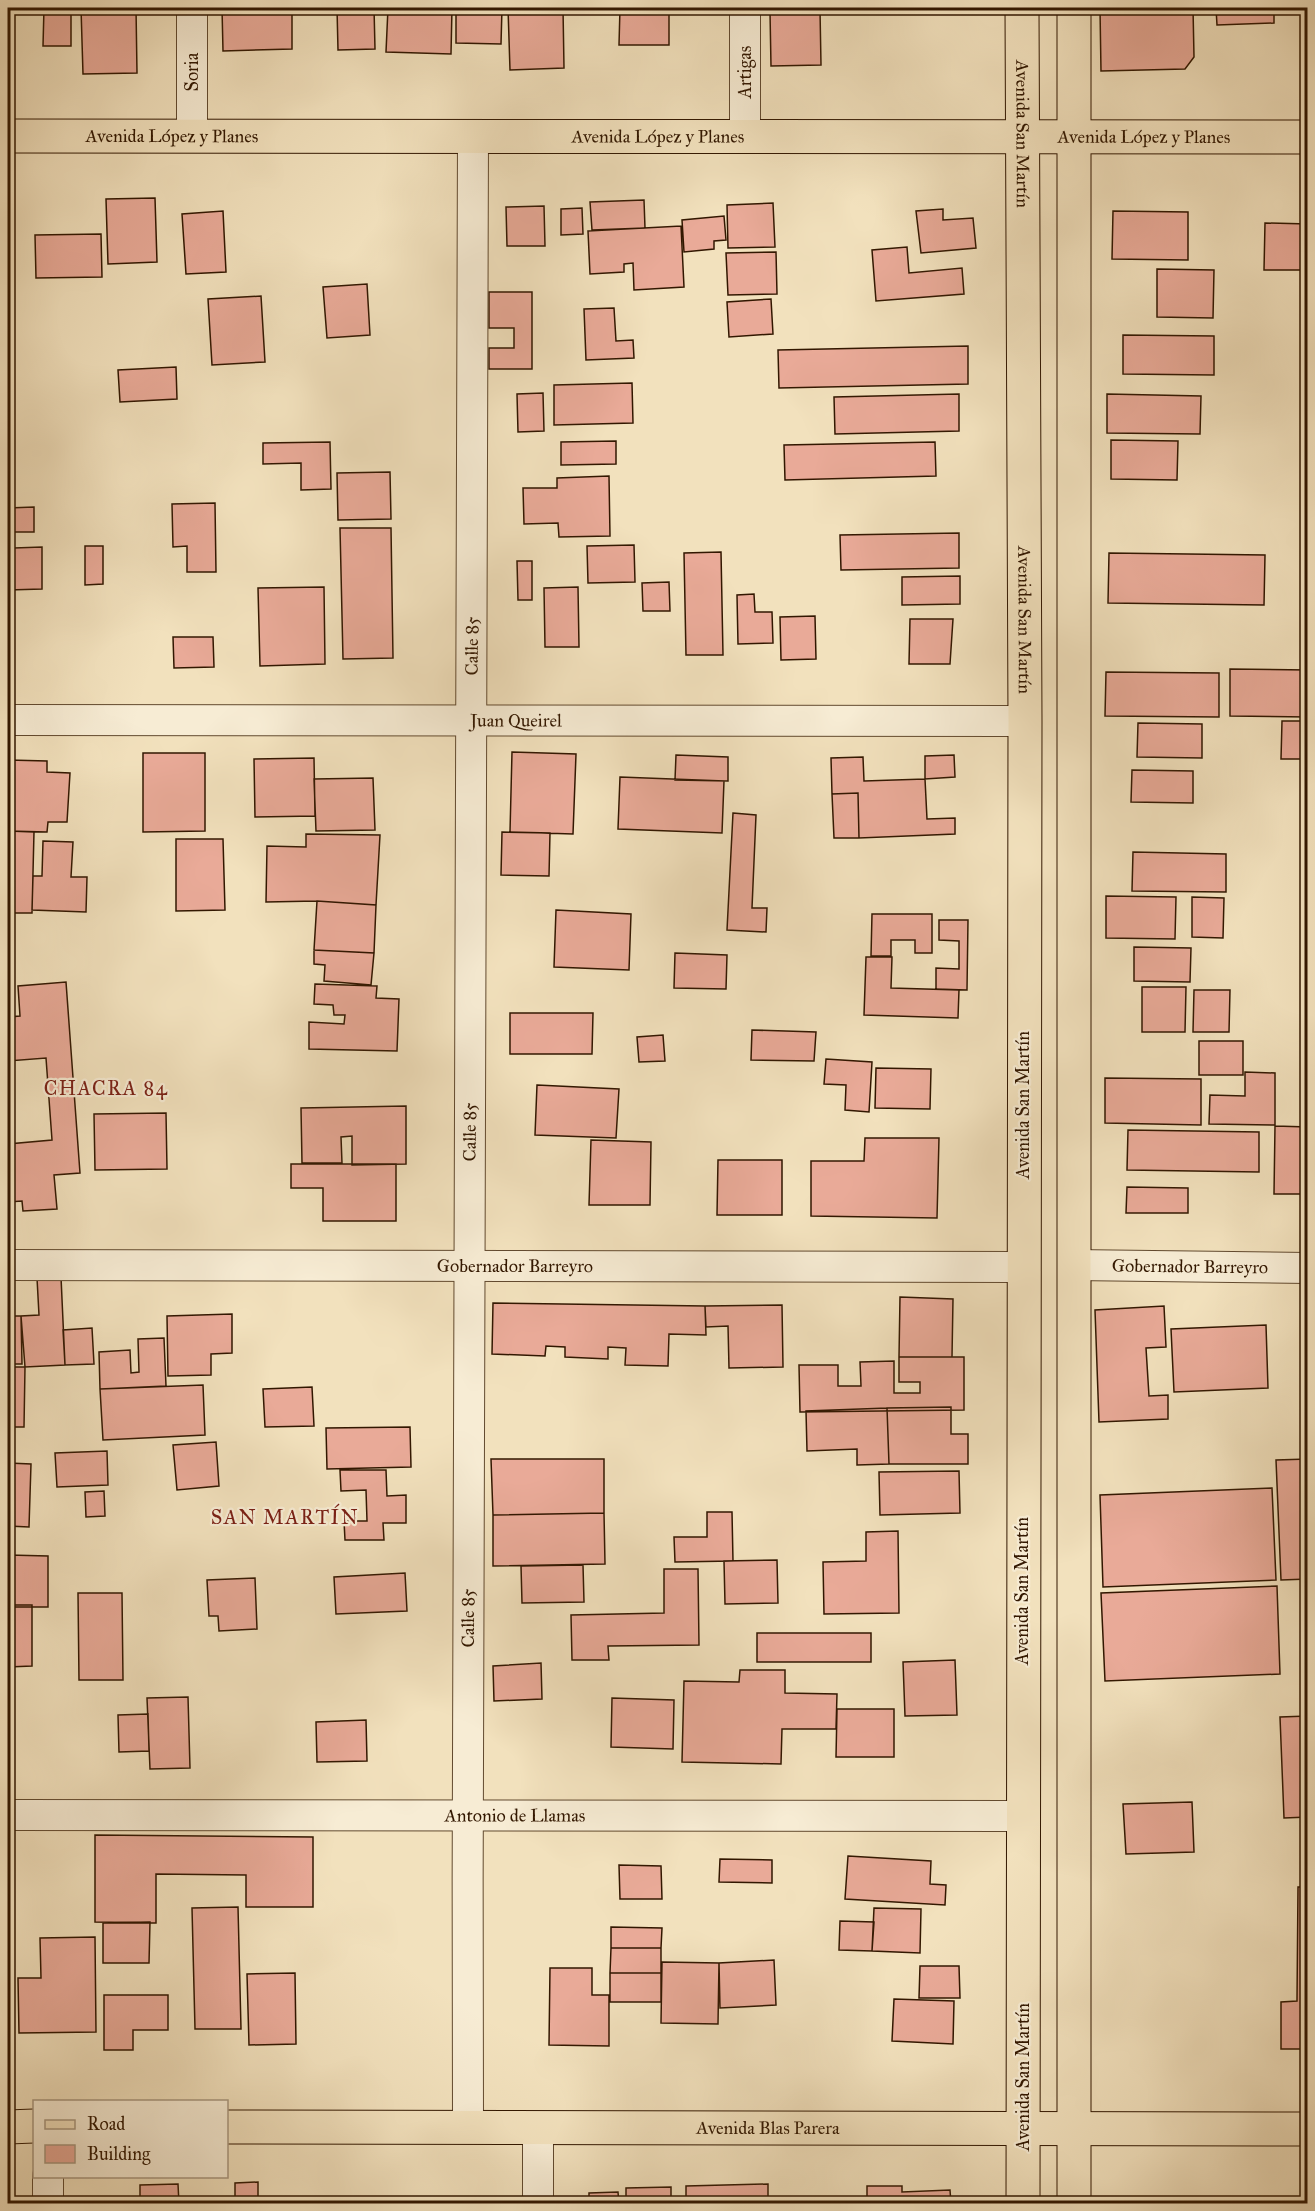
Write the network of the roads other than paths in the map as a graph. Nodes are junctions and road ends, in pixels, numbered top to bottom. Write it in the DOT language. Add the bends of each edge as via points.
graph roads {
  1 [pos="192,8"];
  2 [pos="745,8"];
  3 [pos="1022,8"];
  4 [pos="1074,8"];
  5 [pos="8,136"];
  6 [pos="192,136"];
  7 [pos="473,136"];
  8 [pos="745,136"];
  9 [pos="1023,136"];
  10 [pos="1074,137"];
  11 [pos="1308,137"];
  12 [pos="8,720"];
  13 [pos="473,720"];
  14 [pos="1024,721"];
  15 [pos="8,1265"];
  16 [pos="1073,1265"];
  17 [pos="470,1266"];
  18 [pos="1023,1267"];
  19 [pos="1308,1268"];
  20 [pos="8,1815"];
  21 [pos="467,1815"];
  22 [pos="1022,1816"];
  23 [pos="8,2127"];
  24 [pos="33,2127"];
  25 [pos="228,2127"];
  26 [pos="538,2127"];
  27 [pos="468,2128"];
  28 [pos="1023,2128"];
  29 [pos="1074,2128"];
  30 [pos="1308,2129"];
  31 [pos="48,2178"];
  32 [pos="48,2204"];
  33 [pos="538,2204"];
  34 [pos="1023,2204"];
  35 [pos="1074,2204"];
  1 -- 6 [label="street, Soria"];
  2 -- 8 [label="street, Artigas"];
  3 -- 9 [label="main road, Avenida San Martín"];
  4 -- 10 [label="main road"];
  5 -- 6 [label="main road, Avenida López y Planes"];
  6 -- 7 [label="main road, Avenida López y Planes"];
  7 -- 8 [label="main road, Avenida López y Planes"];
  7 -- 13 [label="street, Calle 85"];
  8 -- 9 [label="main road, Avenida López y Planes"];
  9 -- 10 [label="main road, Avenida López y Planes"];
  9 -- 14 [label="main road, Avenida San Martín"];
  10 -- 11 [label="main road, Avenida López y Planes"];
  10 -- 16 [label="main road"];
  12 -- 13 [label="street, Juan Queirel"];
  13 -- 14 [label="street, Juan Queirel"];
  13 -- 17 [label="street, Calle 85"];
  14 -- 18 [label="main road, Avenida San Martín"];
  15 -- 17 [label="street, Gobernador Barreyro"];
  16 -- 19 [label="street, Gobernador Barreyro"];
  16 -- 29 [label="main road"];
  17 -- 18 [label="street, Gobernador Barreyro"];
  17 -- 21 [label="street, Calle 85"];
  18 -- 22 [label="main road, Avenida San Martín"];
  20 -- 21 [label="street, Antonio de Llamas"];
  21 -- 22 [label="street, Antonio de Llamas"];
  21 -- 27 [label="street, Calle 85"];
  22 -- 28 [label="main road, Avenida San Martín"];
  23 -- 24 [label="main road"];
  25 -- 27 [label="main road, Avenida Blas Parera"];
  26 -- 27 [label="main road, Avenida Blas Parera"];
  26 -- 28 [label="main road, Avenida Blas Parera"];
  26 -- 33 [label="street"];
  28 -- 29 [label="main road, Avenida Blas Parera"];
  28 -- 34 [label="main road, Avenida San Martín"];
  29 -- 30 [label="main road, Avenida Blas Parera"];
  29 -- 35 [label="main road"];
  31 -- 32 [label="street"];
}
